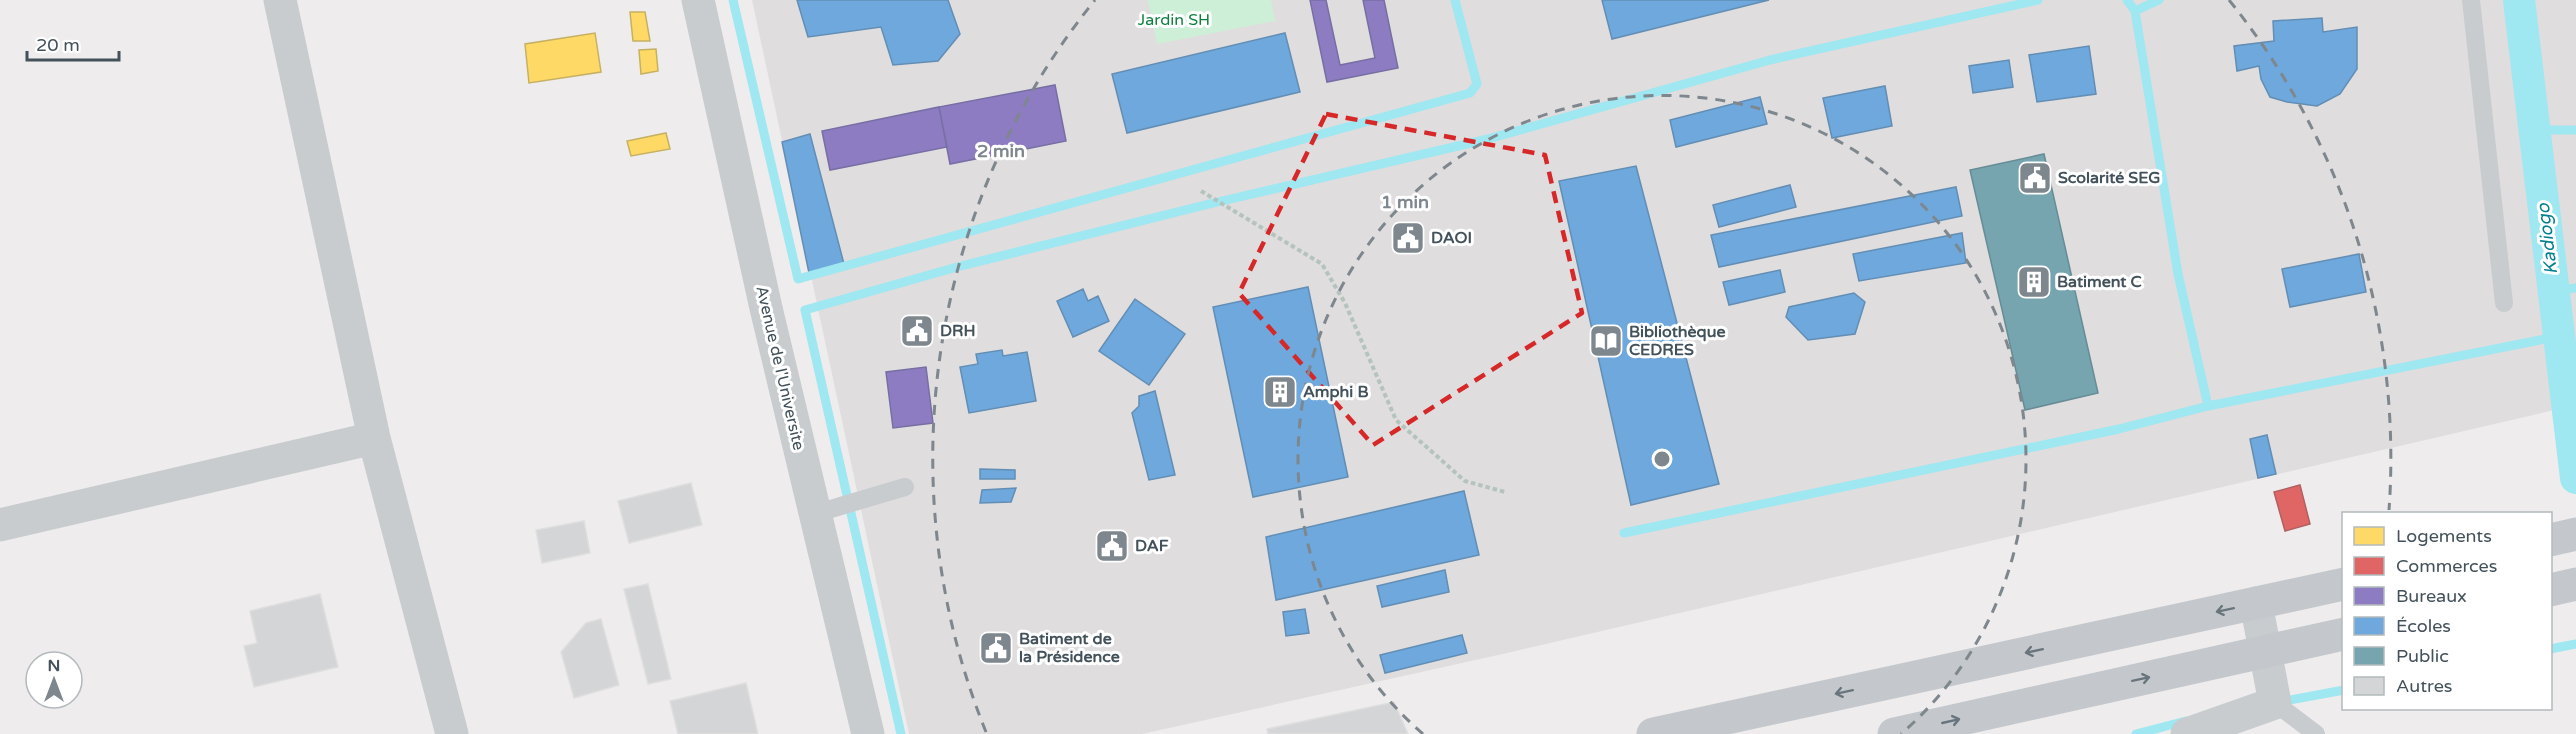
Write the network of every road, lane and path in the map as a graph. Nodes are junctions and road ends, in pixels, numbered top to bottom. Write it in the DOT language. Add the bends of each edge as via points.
graph roads {
  1 [pos="280,0"];
  2 [pos="698,0"];
  3 [pos="2471,0"];
  4 [pos="1201,191"];
  5 [pos="2504,303"];
  6 [pos="374,438"];
  7 [pos="905,487"];
  8 [pos="1505,492"];
  9 [pos="814,514"];
  10 [pos="0,525"];
  11 [pos="2576,534"];
  12 [pos="2552,540"];
  13 [pos="2342,584"];
  14 [pos="2576,584"];
  15 [pos="2552,590"];
  16 [pos="2256,603"];
  17 [pos="2342,634"];
  18 [pos="2265,652"];
  19 [pos="2276,703"];
  20 [pos="452,734"];
  21 [pos="868,734"];
  22 [pos="1653,734"];
  23 [pos="1894,734"];
  24 [pos="2187,734"];
  25 [pos="2316,734"];
  1 -- 6 [label="street"];
  2 -- 9 [label="street, Avenue de l'Universite"];
  3 -- 5 [label="lane"];
  4 -- 8 [label="path" via="1322,264 1345,303 1396,420 1466,481"];
  6 -- 10 [label="street"];
  6 -- 20 [label="street"];
  7 -- 9 [label="lane"];
  9 -- 21 [label="street, Avenue de l'Universite"];
  11 -- 12 [label="main road"];
  13 -- 16 [label="main road"];
  14 -- 15 [label="main road"];
  16 -- 18 [label="street"];
  16 -- 22 [label="main road, one-way"];
  17 -- 18 [label="main road"];
  18 -- 19 [label="street"];
  23 -- 18 [label="main road, one-way"];
  19 -- 24 [label="street"];
  19 -- 25 [label="lane"];
}
